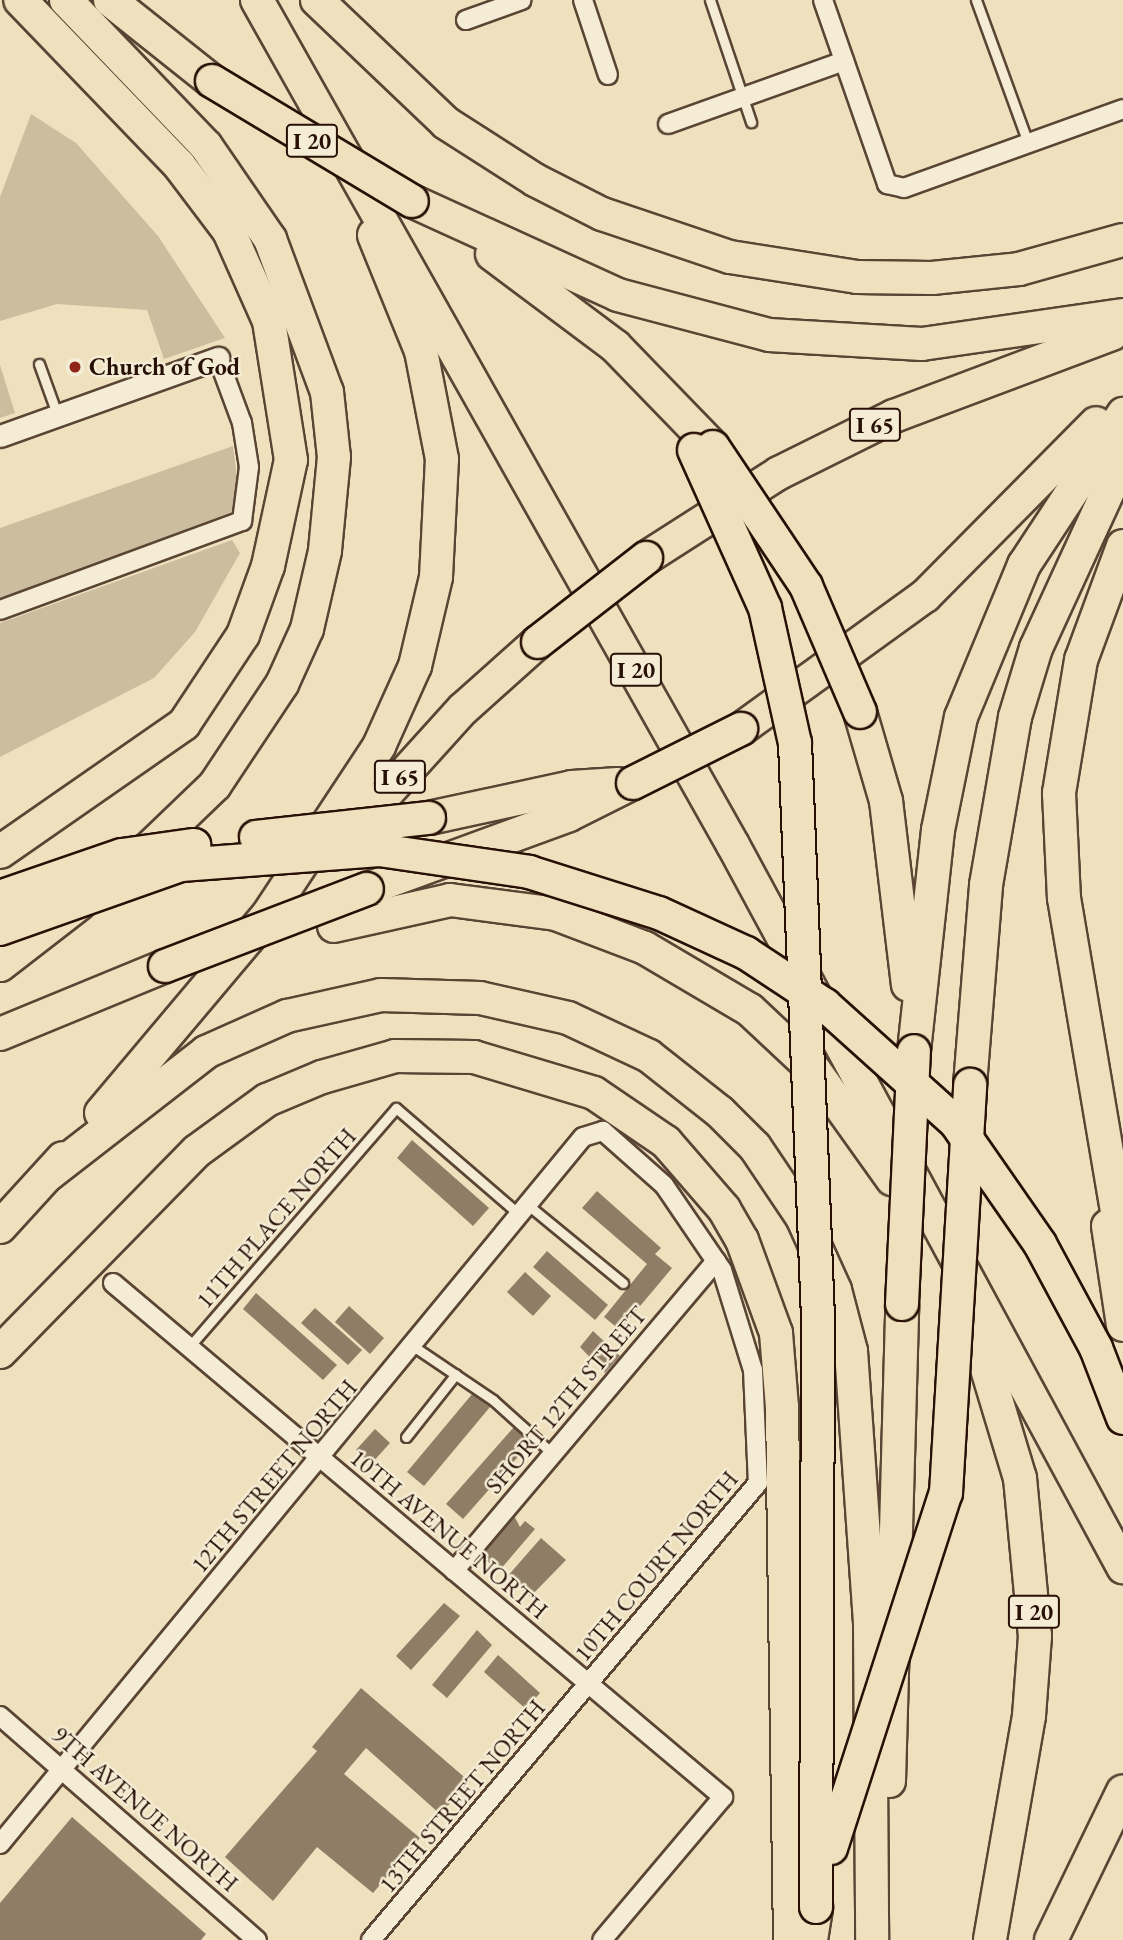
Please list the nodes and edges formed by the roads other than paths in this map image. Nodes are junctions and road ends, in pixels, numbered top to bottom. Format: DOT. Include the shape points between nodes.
graph roads {
  1 [pos="20,0"];
  2 [pos="110,0"];
  3 [pos="257,0"];
  4 [pos="317,0"];
  5 [pos="522,0"];
  6 [pos="583,0"];
  7 [pos="710,0"];
  8 [pos="823,0"];
  9 [pos="976,0"];
  10 [pos="74,9"];
  11 [pos="466,20"];
  12 [pos="844,61"];
  13 [pos="608,75"];
  14 [pos="743,97"];
  15 [pos="1123,109"];
  16 [pos="321,116"];
  17 [pos="751,122"];
  18 [pos="668,124"];
  19 [pos="1028,144"];
  20 [pos="412,201"];
  21 [pos="1123,240"];
  22 [pos="1123,315"];
  23 [pos="1123,330"];
  24 [pos="218,358"];
  25 [pos="39,364"];
  26 [pos="655,386"];
  27 [pos="1123,393"];
  28 [pos="1123,414"];
  29 [pos="57,416"];
  30 [pos="0,436"];
  31 [pos="1123,459"];
  32 [pos="1123,546"];
  33 [pos="0,610"];
  34 [pos="634,783"];
  35 [pos="0,852"];
  36 [pos="0,897"];
  37 [pos="267,916"];
  38 [pos="0,929"];
  39 [pos="0,965"];
  40 [pos="165,966"];
  41 [pos="0,1034"];
  42 [pos="914,1051"];
  43 [pos="583,1137"];
  44 [pos="1106,1173"];
  45 [pos="49,1174"];
  46 [pos="524,1210"];
  47 [pos="0,1227"];
  48 [pos="939,1233"];
  49 [pos="1123,1248"];
  50 [pos="716,1261"];
  51 [pos="113,1283"];
  52 [pos="623,1283"];
  53 [pos="960,1290"];
  54 [pos="1123,1325"];
  55 [pos="413,1346"];
  56 [pos="189,1347"];
  57 [pos="0,1352"];
  58 [pos="456,1374"];
  59 [pos="1123,1418"];
  60 [pos="406,1437"];
  61 [pos="553,1454"];
  62 [pos="321,1458"];
  63 [pos="1123,1567"];
  64 [pos="454,1571"];
  65 [pos="589,1684"];
  66 [pos="0,1716"];
  67 [pos="64,1768"];
  68 [pos="1123,1791"];
  69 [pos="0,1844"];
  70 [pos="816,1907"];
  71 [pos="257,1940"];
  72 [pos="372,1940"];
  73 [pos="601,1940"];
  74 [pos="790,1940"];
  75 [pos="811,1940"];
  76 [pos="872,1940"];
  77 [pos="883,1940"];
  78 [pos="990,1940"];
  79 [pos="1051,1940"];
  1 -- 35 [label="highway" via="179,165 229,231 252,278 280,371 291,460 288,495 243,635 184,724"];
  2 -- 20 [label="highway, I 20, bridge" via="212,81"];
  3 -- 16 [label="highway, I 20"];
  4 -- 21 [label="highway" via="446,123 535,180 603,214 730,257 857,277 932,278 1019,269"];
  5 -- 11 [label="street"];
  6 -- 13 [label="street"];
  7 -- 14 [label="lane"];
  8 -- 12 [label="street"];
  9 -- 19 [label="lane"];
  10 -- 39 [label="highway" via="206,146 270,239 327,392 334,457 331,518 307,629 247,743 184,821"];
  12 -- 14 [label="street"];
  12 -- 19 [label="street" via="887,184 904,188"];
  14 -- 17 [label="lane"];
  14 -- 18 [label="street"];
  15 -- 19 [label="street"];
  16 -- 37 [label="highway" via="422,351 442,459 443,516 427,623 395,716"];
  16 -- 48 [label="highway, I 20" via="398,241 727,833"];
  20 -- 22 [label="highway" via="618,295 681,315 816,341 979,340"];
  20 -- 26 [label="highway, I 20" via="577,312"];
  23 -- 37 [label="highway, I 65, bridge" via="894,416 779,473 646,558 538,642 463,709"];
  24 -- 29 [label="street"];
  24 -- 33 [label="street" via="242,423 250,467 242,521"];
  25 -- 29 [label="lane"];
  26 -- 42 [label="highway, I 20, bridge" via="713,447 806,586 860,712 895,853"];
  26 -- 70 [label="highway, bridge" via="708,476 765,608 794,743 818,1318"];
  27 -- 34 [label="highway, bridge" via="1025,500 925,596 741,729"];
  28 -- 42 [label="highway" via="1024,565 961,717 938,830"];
  29 -- 30 [label="street"];
  31 -- 70 [label="highway, bridge" via="1036,648 1015,716 986,885 946,1493 933,1548 845,1789"];
  32 -- 44 [label="highway" via="1081,660 1059,793 1064,898"];
  34 -- 36 [label="highway, bridge" via="572,787 429,818 122,855"];
  34 -- 40 [label="highway, bridge" via="569,815"];
  37 -- 45 [label="highway, I 65"];
  38 -- 59 [label="highway, bridge" via="181,865 379,850 529,872 659,913 746,953 825,1005 956,1124 1040,1244 1096,1348"];
  40 -- 41 [label="highway"];
  40 -- 53 [label="highway, bridge" via="450,901 556,914 645,948 750,1010 815,1071 873,1149"];
  42 -- 77 [label="highway, I 20, bridge"];
  43 -- 46 [label="street, 12TH STREET NORTH"];
  43 -- 50 [label="street, 10TH COURT NORTH" via="603,1130 643,1164 688,1215"];
  44 -- 49 [label="highway"];
  44 -- 54 [label="highway"];
  45 -- 47 [label="highway, I 65"];
  45 -- 76 [label="highway" via="206,1052 287,1016 381,995 507,1001 568,1018 649,1056 720,1112 755,1147 802,1217 835,1290 851,1351 870,1626"];
  46 -- 52 [label="lane"];
  46 -- 55 [label="street, 12TH STREET NORTH"];
  46 -- 56 [label="lane, 11TH PLACE NORTH" via="401,1110 392,1114"];
  48 -- 53 [label="highway, I 20"];
  48 -- 63 [label="highway"];
  50 -- 61 [label="street, SHORT 12TH STREET"];
  50 -- 65 [label="street, 10TH COURT NORTH" via="752,1362 758,1483"];
  51 -- 56 [label="street, 10TH AVENUE NORTH"];
  53 -- 78 [label="highway, I 20" via="1007,1426 1033,1580 1029,1716"];
  55 -- 58 [label="lane"];
  55 -- 62 [label="street, 12TH STREET NORTH"];
  56 -- 62 [label="street, 10TH AVENUE NORTH"];
  57 -- 74 [label="highway" via="197,1151 241,1117 311,1081 395,1056 474,1057 594,1093 666,1142 724,1209 742,1240 776,1334 782,1407"];
  58 -- 60 [label="lane"];
  58 -- 61 [label="lane"];
  61 -- 64 [label="street, SHORT 12TH STREET"];
  62 -- 64 [label="street, 10TH AVENUE NORTH"];
  62 -- 67 [label="street, 12TH STREET NORTH"];
  64 -- 65 [label="street, 10TH AVENUE NORTH"];
  65 -- 72 [label="street, 13TH STREET NORTH"];
  65 -- 73 [label="street, 10TH AVENUE NORTH" via="723,1797"];
  66 -- 67 [label="street, 9TH AVENUE NORTH"];
  67 -- 69 [label="street, 12TH STREET NORTH"];
  67 -- 71 [label="street, 9TH AVENUE NORTH"];
  68 -- 79 [label="highway"];
  70 -- 75 [label="highway"];
}
